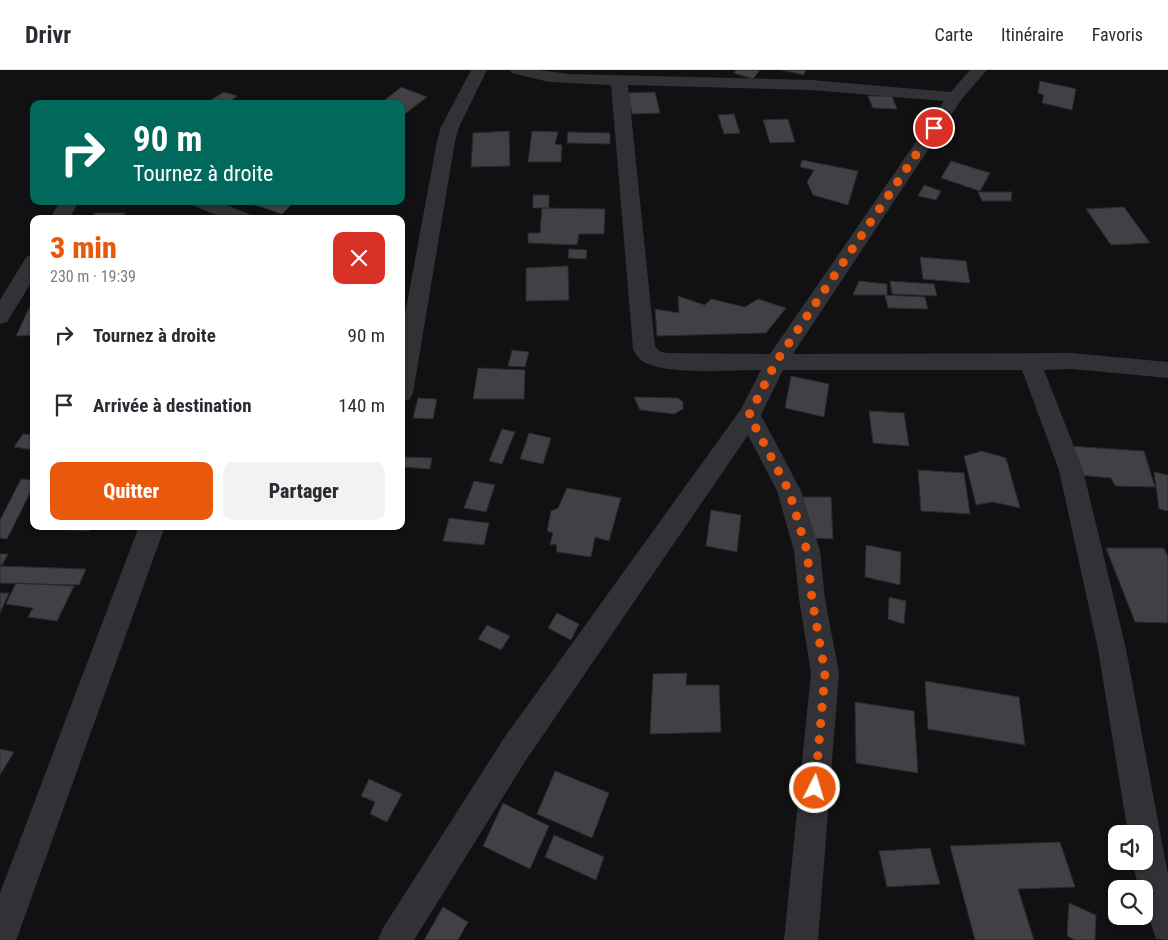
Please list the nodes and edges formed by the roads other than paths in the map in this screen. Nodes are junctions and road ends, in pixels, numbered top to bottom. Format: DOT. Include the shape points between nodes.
graph roads {
  1 [pos="479,70"];
  2 [pos="518,70"];
  3 [pos="979,70"];
  4 [pos="758,76"];
  5 [pos="619,80"];
  6 [pos="956,97"];
  7 [pos="209,205"];
  8 [pos="234,215"];
  9 [pos="30,268"];
  10 [pos="0,317"];
  11 [pos="1030,361"];
  12 [pos="776,362"];
  13 [pos="1168,370"];
  14 [pos="405,376"];
  15 [pos="749,415"];
  16 [pos="151,530"];
  17 [pos="1168,927"];
  18 [pos="0,938"];
  19 [pos="395,940"];
  20 [pos="801,940"];
  1 -- 14 [label="street" via="446,141"];
  2 -- 5 [label="street" via="549,77"];
  3 -- 6 [label="street"];
  4 -- 5 [label="street"];
  4 -- 6 [label="street"];
  5 -- 12 [label="street" via="644,348 652,357 667,361"];
  6 -- 12 [label="street"];
  7 -- 8 [label="street"];
  9 -- 10 [label="street"];
  11 -- 12 [label="street" via="934,364"];
  11 -- 13 [label="street" via="1072,361"];
  11 -- 17 [label="street" via="1071,470 1112,649 1150,870"];
  12 -- 15 [label="street"];
  15 -- 19 [label="street" via="514,749"];
  15 -- 20 [label="street" via="789,491 807,551 825,673"];
  16 -- 18 [label="street"];
}
